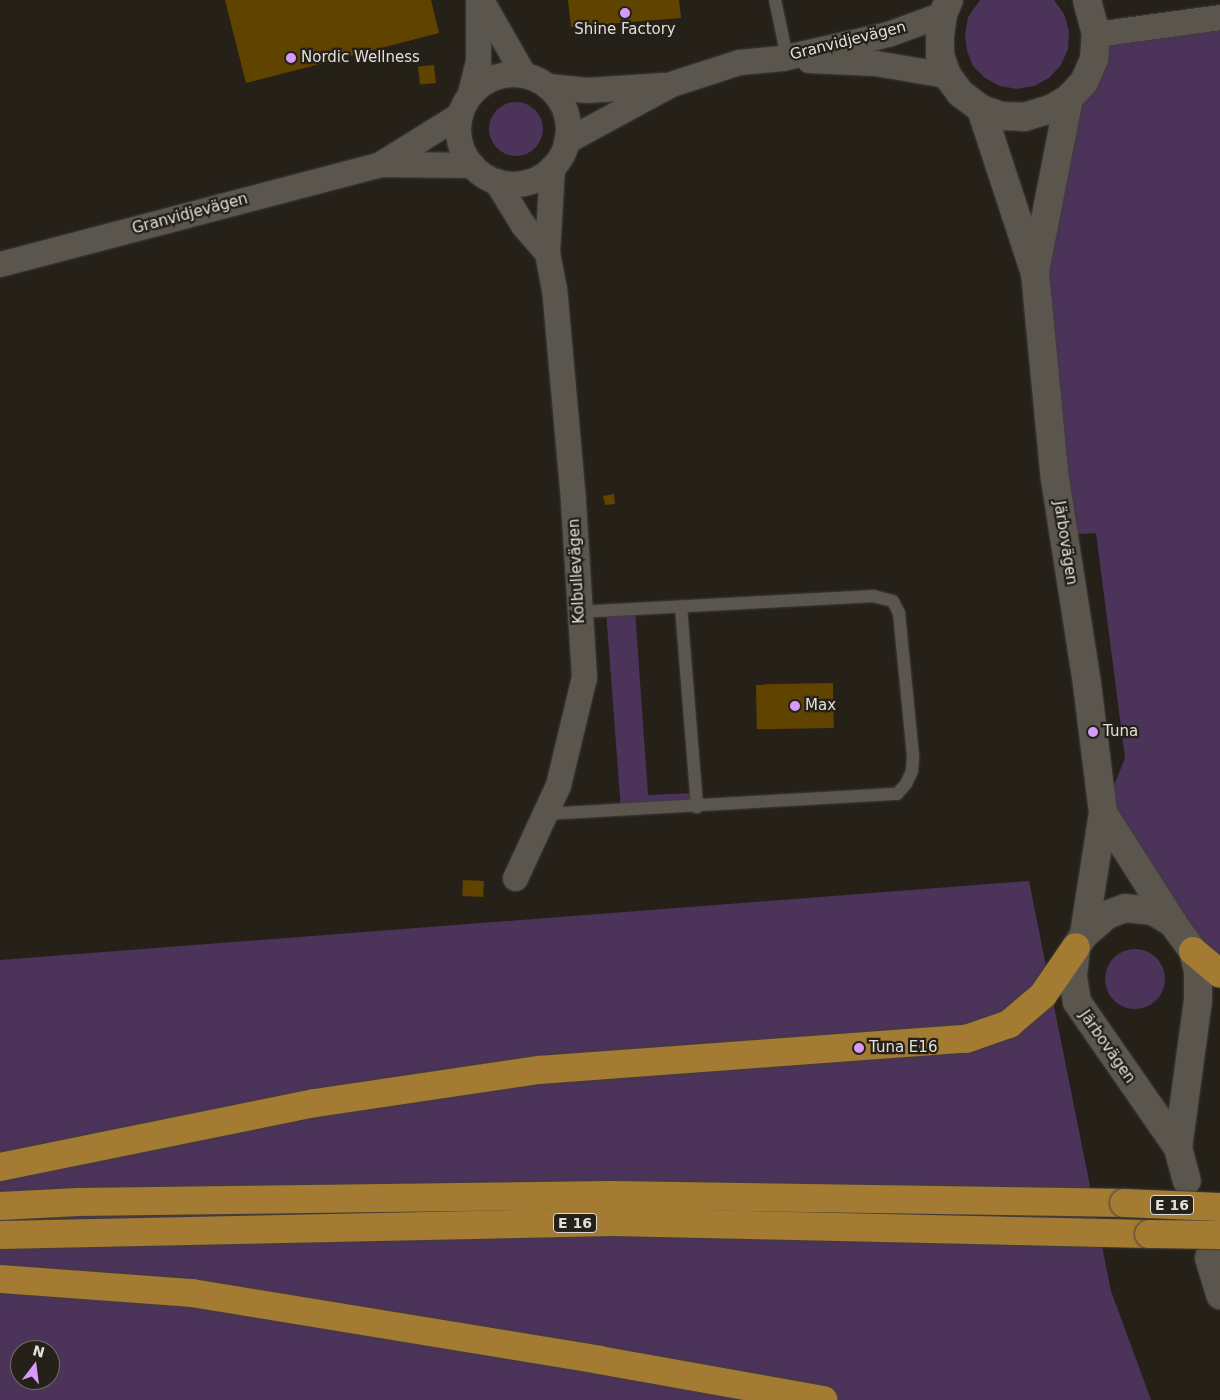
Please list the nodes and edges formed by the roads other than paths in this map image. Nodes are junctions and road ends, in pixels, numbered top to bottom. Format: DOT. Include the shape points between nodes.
graph roads {
  1 [pos="479,0"];
  2 [pos="775,0"];
  3 [pos="1087,0"];
  4 [pos="946,7"];
  5 [pos="1220,17"];
  6 [pos="1096,34"];
  7 [pos="784,58"];
  8 [pos="524,75"];
  9 [pos="947,75"];
  10 [pos="671,84"];
  11 [pos="548,86"];
  12 [pos="1069,98"];
  13 [pos="465,104"];
  14 [pos="981,109"];
  15 [pos="566,141"];
  16 [pos="380,164"];
  17 [pos="472,166"];
  18 [pos="552,167"];
  19 [pos="496,181"];
  20 [pos="547,253"];
  21 [pos="0,264"];
  22 [pos="1035,273"];
  23 [pos="681,607"];
  24 [pos="580,612"];
  25 [pos="697,807"];
  26 [pos="1103,813"];
  27 [pos="545,814"];
  28 [pos="515,878"];
  29 [pos="1173,923"];
  30 [pos="1080,941"];
  31 [pos="1193,951"];
  32 [pos="1220,974"];
  33 [pos="1178,1148"];
  34 [pos="0,1167"];
  35 [pos="1187,1181"];
  36 [pos="0,1206"];
  37 [pos="1220,1207"];
  38 [pos="0,1235"];
  39 [pos="1215,1247"];
  40 [pos="0,1279"];
  41 [pos="1220,1295"];
  42 [pos="823,1400"];
  1 -- 8 [label="street"];
  1 -- 13 [label="street" via="478,62"];
  2 -- 7 [label="lane"];
  3 -- 6 [label="main road"];
  4 -- 7 [label="street, Granvidjevägen" via="888,34"];
  4 -- 9 [label="main road" via="940,55"];
  5 -- 6 [label="street"];
  6 -- 12 [label="main road" via="1094,60 1084,82"];
  7 -- 9 [label="street, Granvidjevägen" via="875,63"];
  7 -- 10 [label="street, Granvidjevägen" via="739,62"];
  8 -- 11 [label="street"];
  8 -- 13 [label="street" via="495,76 481,83"];
  9 -- 14 [label="main road" via="960,93"];
  10 -- 11 [label="street, Granvidjevägen" via="587,90"];
  10 -- 15 [label="street, Granvidjevägen"];
  11 -- 15 [label="street" via="565,111"];
  12 -- 14 [label="main road" via="1051,109 1024,117 1001,116"];
  12 -- 22 [label="main road, Järbovägen"];
  13 -- 16 [label="street, Granvidjevägen"];
  13 -- 17 [label="street" via="459,142"];
  14 -- 22 [label="main road, Järbovägen"];
  15 -- 18 [label="street"];
  16 -- 17 [label="street, Granvidjevägen"];
  16 -- 21 [label="street, Granvidjevägen"];
  17 -- 19 [label="street"];
  18 -- 19 [label="street" via="540,177 526,182"];
  18 -- 20 [label="street, Kolbullevägen"];
  19 -- 20 [label="street" via="523,225"];
  20 -- 24 [label="street, Kolbullevägen" via="558,328"];
  22 -- 26 [label="main road, Järbovägen" via="1055,479 1087,684"];
  23 -- 24 [label="lane"];
  23 -- 25 [label="lane"];
  23 -- 25 [label="lane" via="873,596 892,602 899,613 913,756 912,771 897,794"];
  24 -- 27 [label="street, Kolbullevägen" via="584,677 558,785"];
  25 -- 27 [label="lane"];
  26 -- 29 [label="main road, Järbovägen"];
  26 -- 30 [label="main road, Järbovägen"];
  27 -- 28 [label="street, Kolbullevägen"];
  29 -- 30 [label="main road, Järbovägen" via="1153,911 1125,908 1107,915"];
  29 -- 31 [label="main road, Järbovägen"];
  30 -- 33 [label="main road, Järbovägen" via="1073,977 1076,1002"];
  30 -- 34 [label="highway" via="1043,995 1009,1024 966,1039 539,1070 315,1103"];
  31 -- 32 [label="highway"];
  31 -- 33 [label="main road, Järbovägen" via="1198,971 1198,1000"];
  33 -- 35 [label="main road, Järbovägen"];
  36 -- 37 [label="highway, E 16, bridge" via="78,1202 611,1195"];
  38 -- 39 [label="highway, E 16, bridge" via="613,1222 1149,1234"];
  39 -- 41 [label="main road"];
  40 -- 42 [label="highway" via="192,1292"];
}
